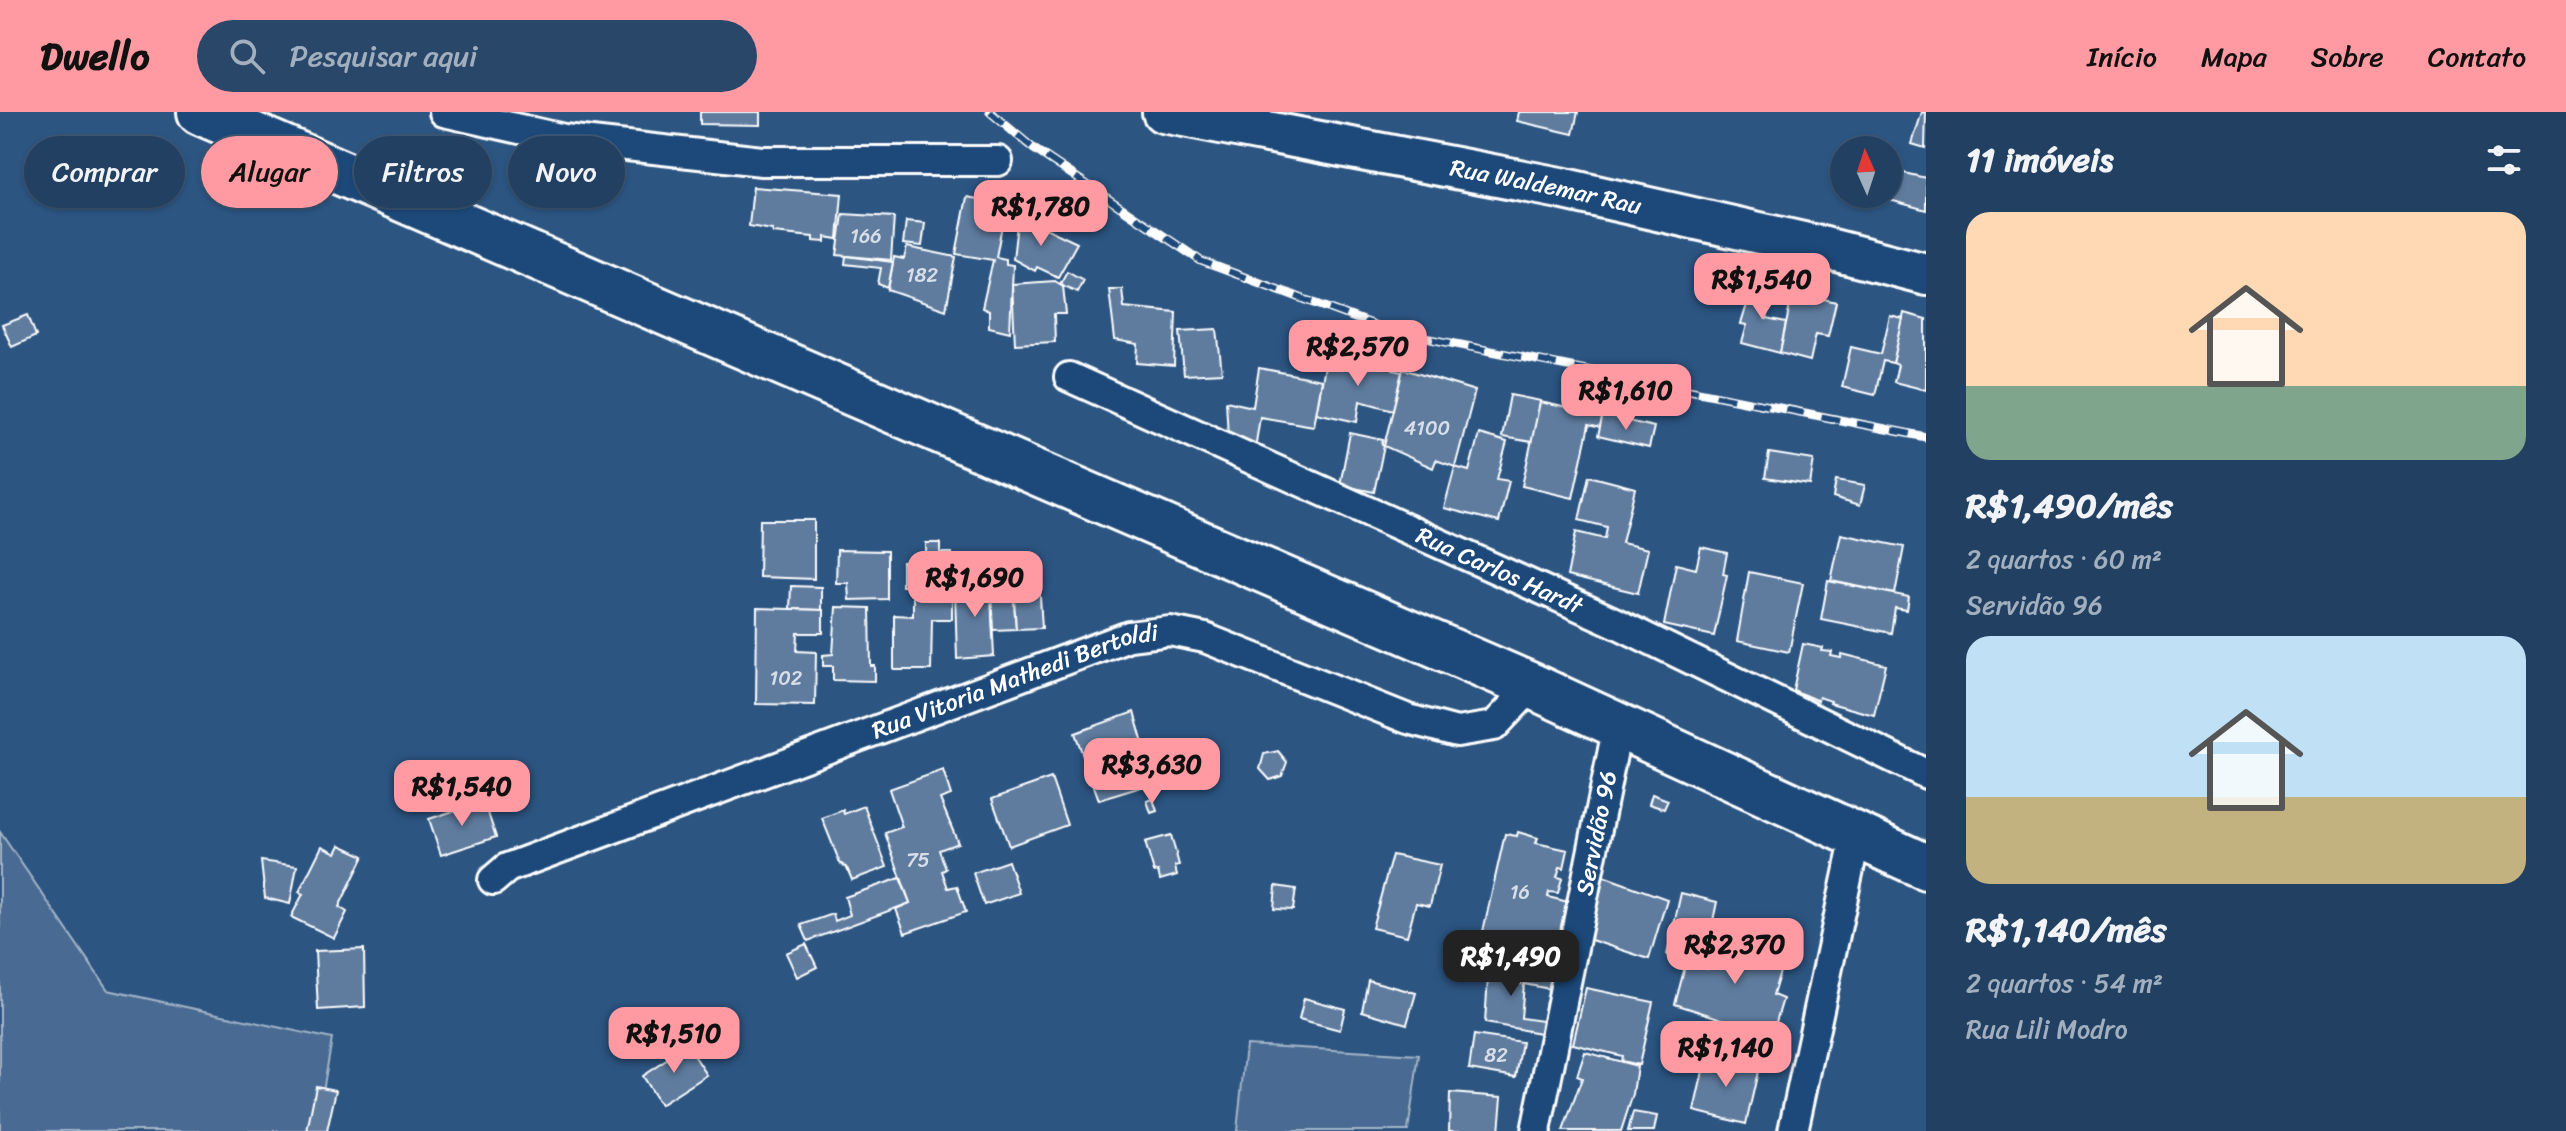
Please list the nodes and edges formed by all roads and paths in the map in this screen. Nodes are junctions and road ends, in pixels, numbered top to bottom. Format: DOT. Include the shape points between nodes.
graph roads {
  1 [pos="200,112"];
  2 [pos="444,112"];
  3 [pos="1163,112"];
  4 [pos="998,161"];
  5 [pos="1926,274"];
  6 [pos="1069,377"];
  7 [pos="1532,686"];
  8 [pos="1618,725"];
  9 [pos="1926,774"];
  10 [pos="1856,836"];
  11 [pos="1926,867"];
  12 [pos="493,880"];
  13 [pos="1536,1131"];
  14 [pos="1793,1131"];
  1 -- 7 [label="highway"];
  2 -- 4 [label="street" via="564,139 762,161"];
  3 -- 5 [label="street, Rua Waldemar Rau" via="1560,188"];
  6 -- 9 [label="street, Rua Carlos Hardt" via="1614,622"];
  7 -- 8 [label="highway"];
  7 -- 12 [label="street, Rua Vitoria Mathedi Bertoldi" via="1494,726 1457,732 1408,719 1205,638 1170,631 1129,636 507,868"];
  8 -- 10 [label="highway"];
  8 -- 13 [label="street, Servidão 96"];
  10 -- 11 [label="highway"];
  10 -- 14 [label="street"];
}
